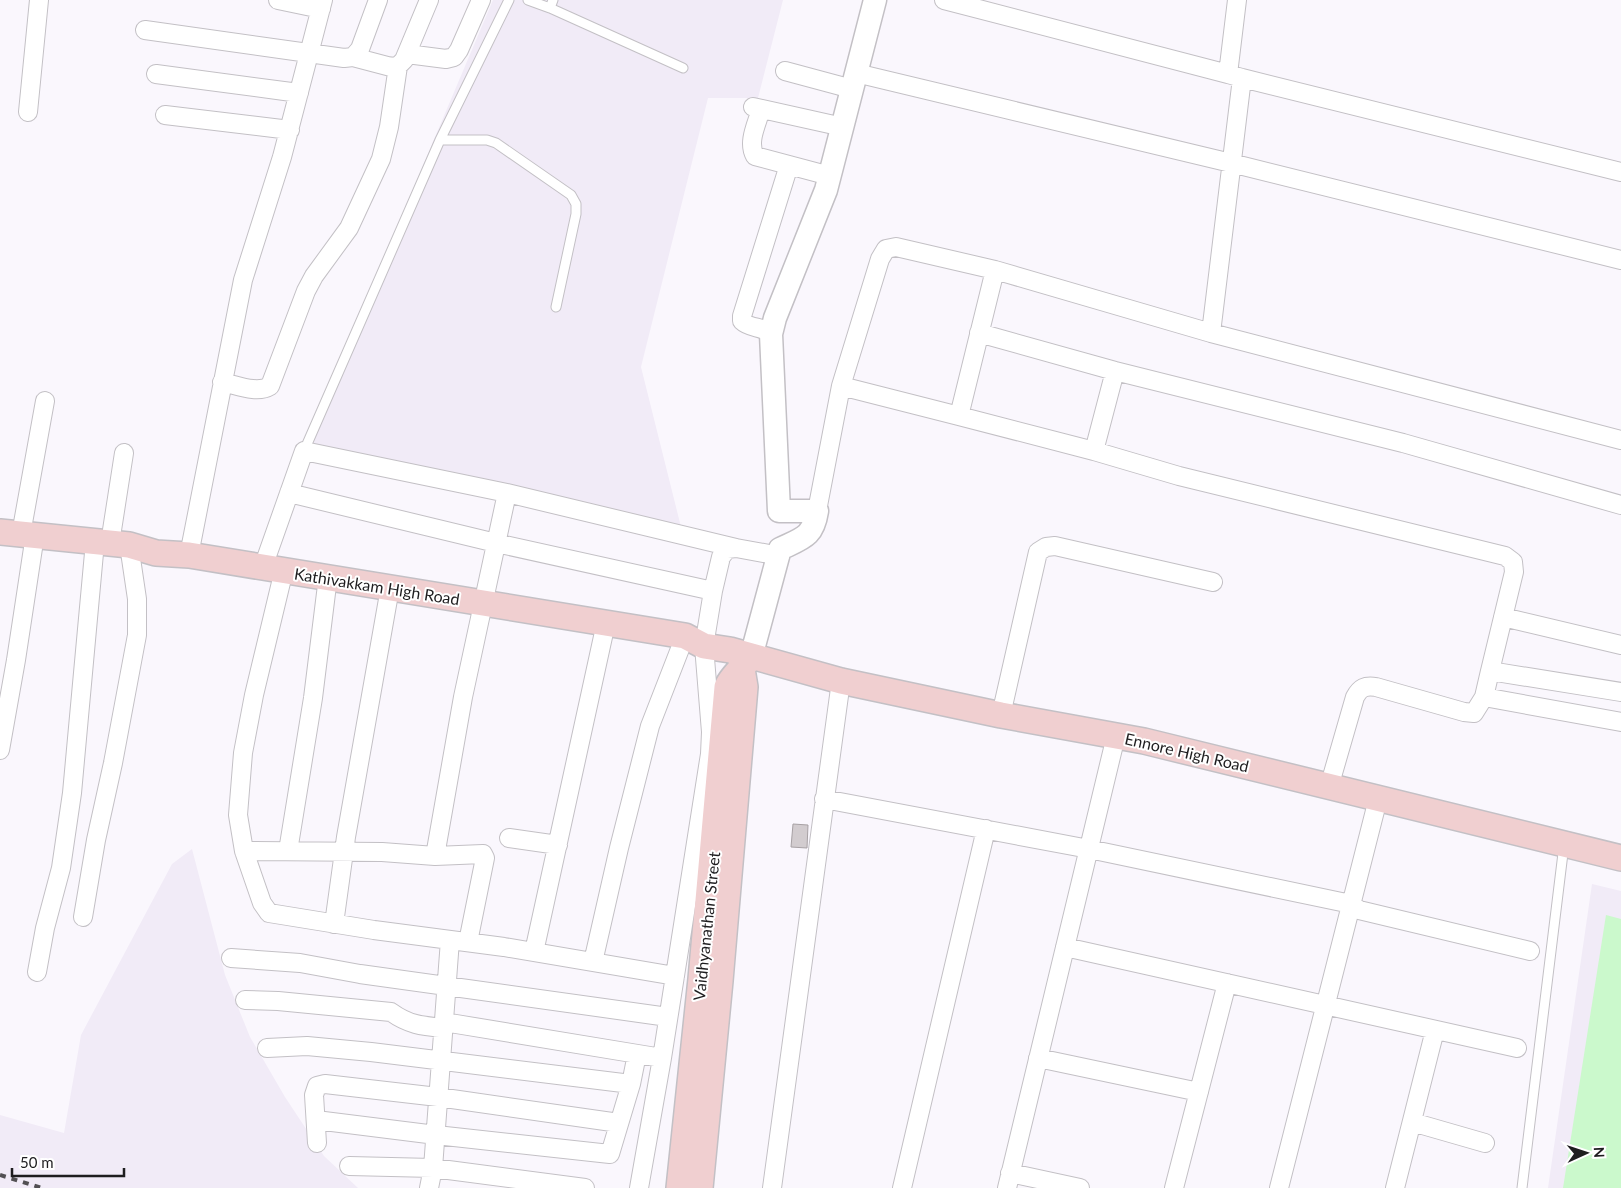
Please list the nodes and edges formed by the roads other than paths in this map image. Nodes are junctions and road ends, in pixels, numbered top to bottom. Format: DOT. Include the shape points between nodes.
graph roads {
  1 [pos="39,0"];
  2 [pos="278,0"];
  3 [pos="378,0"];
  4 [pos="429,0"];
  5 [pos="481,0"];
  6 [pos="509,0"];
  7 [pos="528,0"];
  8 [pos="875,0"];
  9 [pos="944,0"];
  10 [pos="1236,0"];
  11 [pos="551,4"];
  12 [pos="322,5"];
  13 [pos="145,30"];
  14 [pos="309,54"];
  15 [pos="353,57"];
  16 [pos="402,60"];
  17 [pos="683,68"];
  18 [pos="785,71"];
  19 [pos="156,74"];
  20 [pos="1235,76"];
  21 [pos="854,81"];
  22 [pos="299,93"];
  23 [pos="28,112"];
  24 [pos="165,115"];
  25 [pos="843,127"];
  26 [pos="290,130"];
  27 [pos="440,140"];
  28 [pos="1231,163"];
  29 [pos="789,165"];
  30 [pos="1621,172"];
  31 [pos="830,176"];
  32 [pos="1621,260"];
  33 [pos="995,270"];
  34 [pos="556,307"];
  35 [pos="979,333"];
  36 [pos="1211,333"];
  37 [pos="771,334"];
  38 [pos="1115,371"];
  39 [pos="222,382"];
  40 [pos="841,386"];
  41 [pos="45,401"];
  42 [pos="959,416"];
  43 [pos="1621,440"];
  44 [pos="304,451"];
  45 [pos="1094,451"];
  46 [pos="124,453"];
  47 [pos="289,493"];
  48 [pos="507,493"];
  49 [pos="1621,505"];
  50 [pos="818,511"];
  51 [pos="19,534"];
  52 [pos="112,543"];
  53 [pos="496,543"];
  54 [pos="736,548"];
  55 [pos="189,555"];
  56 [pos="780,556"];
  57 [pos="274,569"];
  58 [pos="328,577"];
  59 [pos="1213,582"];
  60 [pos="390,588"];
  61 [pos="713,591"];
  62 [pos="484,603"];
  63 [pos="1503,617"];
  64 [pos="606,624"];
  65 [pos="694,641"];
  66 [pos="1621,645"];
  67 [pos="746,663"];
  68 [pos="1490,671"];
  69 [pos="841,681"];
  70 [pos="1621,692"];
  71 [pos="1484,697"];
  72 [pos="1001,716"];
  73 [pos="1621,722"];
  74 [pos="1116,736"];
  75 [pos="0,750"];
  76 [pos="1329,787"];
  77 [pos="824,799"];
  78 [pos="1378,799"];
  79 [pos="986,829"];
  80 [pos="509,838"];
  81 [pos="558,845"];
  82 [pos="1564,845"];
  83 [pos="1089,849"];
  84 [pos="244,851"];
  85 [pos="288,851"];
  86 [pos="345,852"];
  87 [pos="435,856"];
  88 [pos="1621,858"];
  89 [pos="1351,904"];
  90 [pos="84,917"];
  91 [pos="334,924"];
  92 [pos="450,940"];
  93 [pos="468,942"];
  94 [pos="1065,947"];
  95 [pos="1530,951"];
  96 [pos="534,952"];
  97 [pos="231,958"];
  98 [pos="593,962"];
  99 [pos="37,972"];
  100 [pos="675,976"];
  101 [pos="1227,983"];
  102 [pos="447,986"];
  103 [pos="244,1000"];
  104 [pos="1325,1005"];
  105 [pos="668,1017"];
  106 [pos="444,1025"];
  107 [pos="1435,1030"];
  108 [pos="268,1048"];
  109 [pos="1517,1048"];
  110 [pos="637,1054"];
  111 [pos="662,1058"];
  112 [pos="1038,1058"];
  113 [pos="441,1060"];
  114 [pos="631,1084"];
  115 [pos="1199,1092"];
  116 [pos="438,1098"];
  117 [pos="316,1120"];
  118 [pos="1412,1122"];
  119 [pos="619,1123"];
  120 [pos="436,1135"];
  121 [pos="317,1143"];
  122 [pos="1486,1143"];
  123 [pos="348,1166"];
  124 [pos="433,1168"];
  125 [pos="1009,1181"];
  126 [pos="429,1188"];
  127 [pos="585,1188"];
  128 [pos="639,1188"];
  129 [pos="679,1188"];
  130 [pos="700,1188"];
  131 [pos="772,1188"];
  132 [pos="902,1188"];
  133 [pos="1080,1188"];
  134 [pos="1174,1188"];
  135 [pos="1279,1188"];
  136 [pos="1395,1188"];
  137 [pos="1522,1188"];
  1 -- 23 [label="street"];
  2 -- 12 [label="street"];
  3 -- 15 [label="street" via="360,48"];
  4 -- 16 [label="street"];
  5 -- 16 [label="street" via="454,56"];
  6 -- 27 [label="lane"];
  7 -- 11 [label="lane"];
  8 -- 21 [label="street"];
  9 -- 20 [label="street"];
  10 -- 20 [label="street"];
  11 -- 17 [label="lane"];
  12 -- 14 [label="street"];
  13 -- 14 [label="street"];
  14 -- 15 [label="street"];
  14 -- 22 [label="street"];
  15 -- 16 [label="street" via="391,67"];
  16 -- 39 [label="street" via="381,159 349,228 306,290 270,386 258,390"];
  18 -- 21 [label="street"];
  19 -- 22 [label="street"];
  20 -- 28 [label="street"];
  20 -- 30 [label="street"];
  21 -- 25 [label="street"];
  21 -- 28 [label="street"];
  22 -- 26 [label="street"];
  24 -- 26 [label="street"];
  25 -- 29 [label="street" via="757,108 752,141 755,156"];
  25 -- 31 [label="street"];
  26 -- 39 [label="street" via="243,280"];
  27 -- 34 [label="lane" via="496,142 571,195 576,204 576,214"];
  27 -- 44 [label="lane"];
  28 -- 32 [label="street"];
  28 -- 36 [label="street"];
  29 -- 31 [label="street"];
  29 -- 37 [label="street" via="742,316 746,325"];
  31 -- 37 [label="street"];
  33 -- 35 [label="street"];
  33 -- 36 [label="street"];
  33 -- 40 [label="street" via="896,247 886,249"];
  35 -- 38 [label="street"];
  35 -- 42 [label="street"];
  36 -- 43 [label="street"];
  37 -- 50 [label="street" via="779,511"];
  38 -- 45 [label="street"];
  38 -- 49 [label="street" via="1403,443"];
  39 -- 55 [label="street"];
  40 -- 42 [label="street"];
  40 -- 50 [label="street"];
  41 -- 51 [label="street"];
  42 -- 45 [label="street"];
  44 -- 47 [label="street"];
  44 -- 48 [label="street"];
  45 -- 63 [label="street" via="1179,476 1504,556 1512,562 1514,572"];
  46 -- 52 [label="street"];
  47 -- 53 [label="street"];
  47 -- 57 [label="street"];
  48 -- 53 [label="street"];
  48 -- 54 [label="street"];
  50 -- 56 [label="street" via="810,533 780,549"];
  51 -- 52 [label="main road, Kathivakkam High Road"];
  51 -- 75 [label="street"];
  52 -- 55 [label="main road, Kathivakkam High Road" via="156,553"];
  52 -- 90 [label="street" via="137,598 137,635"];
  52 -- 99 [label="street" via="61,868"];
  53 -- 61 [label="street"];
  53 -- 62 [label="street"];
  54 -- 56 [label="street"];
  54 -- 61 [label="street" via="727,549 721,558"];
  55 -- 57 [label="main road, Kathivakkam High Road"];
  56 -- 67 [label="street"];
  57 -- 58 [label="main road, Kathivakkam High Road"];
  57 -- 84 [label="street" via="243,754 238,815"];
  58 -- 60 [label="main road, Kathivakkam High Road"];
  58 -- 85 [label="street" via="313,698"];
  59 -- 72 [label="street" via="1046,546 1038,552"];
  60 -- 62 [label="main road, Kathivakkam High Road"];
  60 -- 86 [label="street"];
  61 -- 65 [label="street"];
  62 -- 64 [label="main road, Kathivakkam High Road"];
  62 -- 87 [label="street" via="463,697"];
  63 -- 66 [label="street"];
  63 -- 68 [label="street"];
  64 -- 65 [label="main road, Kathivakkam High Road"];
  64 -- 81 [label="street"];
  65 -- 67 [label="main road, Kathivakkam High Road" via="730,650"];
  65 -- 98 [label="street" via="650,726"];
  65 -- 100 [label="street" via="711,732 710,754"];
  67 -- 69 [label="main road, Ennore High Road"];
  67 -- 129 [label="main road, Vaidhyanathan Street" via="727,687 702,979"];
  67 -- 130 [label="main road, Vaidhyanathan Street"];
  68 -- 70 [label="street"];
  68 -- 71 [label="street"];
  69 -- 72 [label="main road, Ennore High Road"];
  69 -- 77 [label="street"];
  71 -- 73 [label="street"];
  71 -- 76 [label="street" via="1474,713 1376,687 1367,686 1359,690"];
  72 -- 74 [label="main road, Ennore High Road"];
  74 -- 76 [label="main road, Ennore High Road"];
  74 -- 83 [label="street"];
  76 -- 78 [label="main road, Ennore High Road"];
  77 -- 79 [label="street"];
  77 -- 131 [label="street"];
  78 -- 82 [label="main road, Ennore High Road"];
  78 -- 89 [label="street"];
  79 -- 83 [label="street"];
  79 -- 132 [label="street"];
  80 -- 81 [label="street"];
  81 -- 96 [label="street"];
  82 -- 88 [label="main road, Ennore High Road"];
  82 -- 137 [label="lane"];
  83 -- 89 [label="street"];
  83 -- 94 [label="street"];
  84 -- 85 [label="street"];
  84 -- 91 [label="street" via="262,903 269,913"];
  85 -- 86 [label="street"];
  86 -- 87 [label="street"];
  86 -- 91 [label="street"];
  87 -- 93 [label="street" via="483,854 485,858"];
  89 -- 95 [label="street" via="1359,910"];
  89 -- 104 [label="street"];
  91 -- 92 [label="street"];
  92 -- 93 [label="street"];
  92 -- 102 [label="street"];
  93 -- 96 [label="street"];
  94 -- 101 [label="street"];
  94 -- 112 [label="street"];
  96 -- 98 [label="street"];
  97 -- 102 [label="street" via="300,963"];
  98 -- 100 [label="street"];
  100 -- 105 [label="street"];
  101 -- 104 [label="street"];
  101 -- 115 [label="street"];
  102 -- 105 [label="street"];
  102 -- 106 [label="street"];
  103 -- 106 [label="street" via="278,1000 391,1012 419,1026"];
  104 -- 107 [label="street"];
  104 -- 135 [label="street"];
  105 -- 111 [label="street"];
  106 -- 110 [label="street"];
  106 -- 113 [label="street"];
  107 -- 109 [label="street"];
  107 -- 118 [label="street"];
  108 -- 113 [label="street" via="307,1046"];
  110 -- 111 [label="street"];
  110 -- 114 [label="street"];
  111 -- 128 [label="street"];
  112 -- 115 [label="street"];
  112 -- 125 [label="street"];
  113 -- 114 [label="street"];
  113 -- 116 [label="street"];
  114 -- 119 [label="street"];
  115 -- 134 [label="street"];
  116 -- 117 [label="street" via="335,1085 317,1086 314,1094"];
  116 -- 119 [label="street"];
  116 -- 120 [label="street"];
  117 -- 120 [label="street"];
  117 -- 121 [label="street"];
  118 -- 122 [label="street"];
  118 -- 136 [label="street"];
  119 -- 120 [label="street" via="610,1154"];
  120 -- 124 [label="street"];
  123 -- 124 [label="street"];
  124 -- 126 [label="street"];
  124 -- 127 [label="street"];
  125 -- 133 [label="street"];
}
